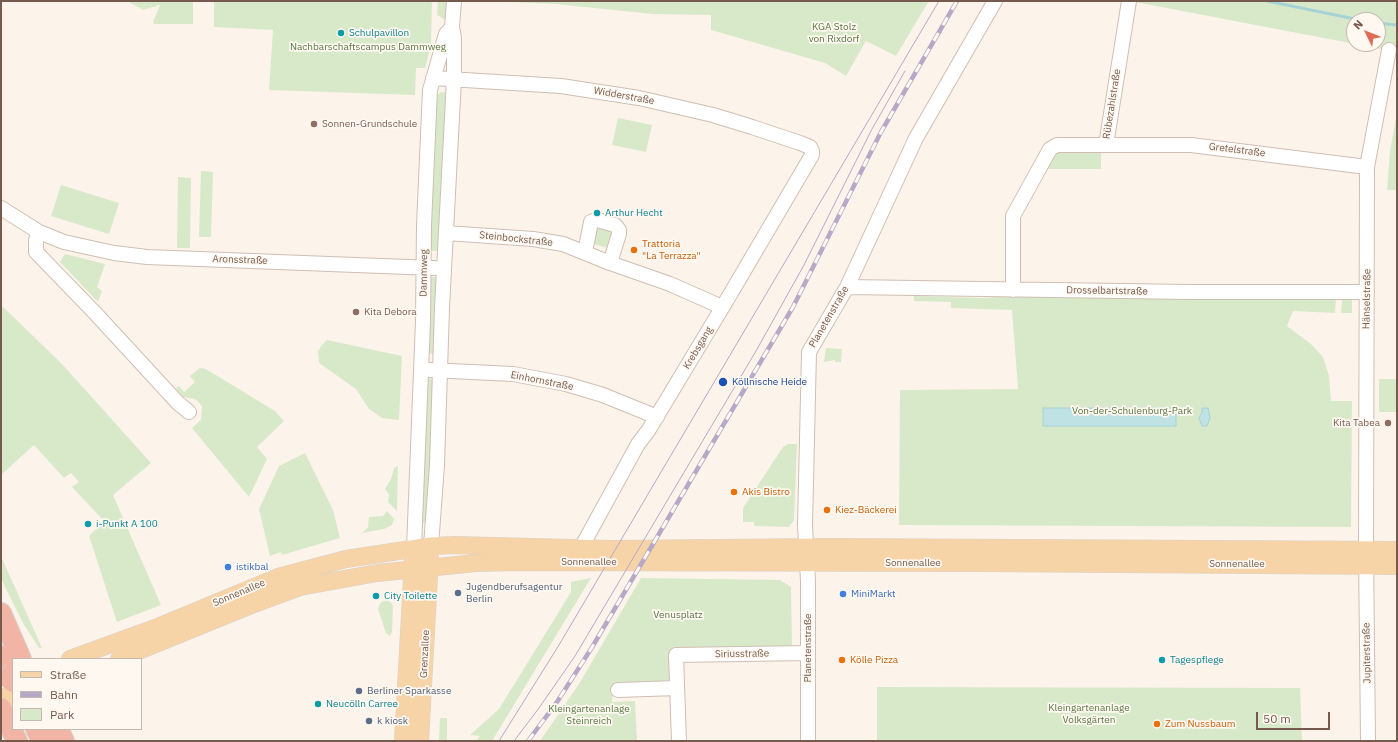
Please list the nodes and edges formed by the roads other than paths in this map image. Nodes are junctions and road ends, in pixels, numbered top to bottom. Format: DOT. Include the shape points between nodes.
graph roads {
  1 [pos="454,1"];
  2 [pos="996,1"];
  3 [pos="1129,1"];
  4 [pos="452,27"];
  5 [pos="1389,50"];
  6 [pos="433,78"];
  7 [pos="454,79"];
  8 [pos="1106,145"];
  9 [pos="810,147"];
  10 [pos="1367,167"];
  11 [pos="1,208"];
  12 [pos="39,232"];
  13 [pos="446,233"];
  14 [pos="585,252"];
  15 [pos="610,263"];
  16 [pos="425,267"];
  17 [pos="444,268"];
  18 [pos="847,288"];
  19 [pos="1013,290"];
  20 [pos="1367,292"];
  21 [pos="722,307"];
  22 [pos="421,370"];
  23 [pos="440,370"];
  24 [pos="189,412"];
  25 [pos="657,417"];
  26 [pos="431,546"];
  27 [pos="414,548"];
  28 [pos="581,548"];
  29 [pos="1397,550"];
  30 [pos="374,553"];
  31 [pos="806,555"];
  32 [pos="1366,557"];
  33 [pos="1397,566"];
  34 [pos="429,568"];
  35 [pos="412,570"];
  36 [pos="377,574"];
  37 [pos="1,613"];
  38 [pos="808,653"];
  39 [pos="1,656"];
  40 [pos="21,658"];
  41 [pos="73,658"];
  42 [pos="123,658"];
  43 [pos="7,688"];
  44 [pos="677,688"];
  45 [pos="618,690"];
  46 [pos="12,714"];
  47 [pos="15,730"];
  48 [pos="36,730"];
  49 [pos="58,730"];
  50 [pos="17,741"];
  51 [pos="42,741"];
  52 [pos="64,741"];
  53 [pos="403,741"];
  54 [pos="420,741"];
  55 [pos="679,741"];
  56 [pos="808,741"];
  57 [pos="1368,741"];
  1 -- 4 [label="street, Dammweg"];
  2 -- 18 [label="street, Planetenstraße" via="916,138"];
  3 -- 8 [label="street, Rübezahlstraße"];
  4 -- 6 [label="street, Dammweg" via="446,34"];
  4 -- 7 [label="street, Dammweg"];
  5 -- 10 [label="street, Hänselstraße"];
  6 -- 7 [label="street, Widderstraße"];
  6 -- 16 [label="street, Dammweg" via="429,98"];
  7 -- 9 [label="street, Widderstraße" via="561,86 639,98 713,115"];
  7 -- 13 [label="street, Dammweg"];
  8 -- 10 [label="street, Gretelstraße" via="1191,145"];
  8 -- 19 [label="street, Rübezahlstraße" via="1057,145 1050,149 1013,216"];
  9 -- 21 [label="street, Krebsgang" via="812,155"];
  10 -- 20 [label="street, Hänselstraße"];
  11 -- 12 [label="street, Aronsstraße"];
  12 -- 16 [label="street, Aronsstraße" via="85,248 147,257"];
  12 -- 24 [label="street" via="36,252"];
  13 -- 14 [label="street, Steinbockstraße" via="532,239 559,243"];
  13 -- 17 [label="street, Dammweg"];
  14 -- 15 [label="street, Steinbockstraße"];
  14 -- 15 [label="street" via="591,222 598,220 615,225 620,234"];
  15 -- 21 [label="street, Steinbockstraße" via="670,284"];
  16 -- 17 [label="street, Aronsstraße"];
  16 -- 22 [label="street, Dammweg"];
  17 -- 23 [label="street, Dammweg"];
  18 -- 19 [label="street, Drosselbartstraße"];
  18 -- 31 [label="street, Planetenstraße" via="809,352"];
  19 -- 20 [label="street, Drosselbartstraße"];
  20 -- 32 [label="street, Hänselstraße"];
  21 -- 25 [label="street, Krebsgang"];
  22 -- 23 [label="street, Einhornstraße"];
  22 -- 27 [label="street, Dammweg"];
  23 -- 25 [label="street, Einhornstraße" via="513,374 566,384 603,395"];
  23 -- 26 [label="street, Dammweg"];
  25 -- 28 [label="street, Krebsgang" via="638,444"];
  26 -- 27 [label="main road, Sonnenallee"];
  26 -- 28 [label="main road, Sonnenallee"];
  26 -- 34 [label="main road, Grenzallee"];
  27 -- 30 [label="main road, Sonnenallee"];
  27 -- 35 [label="main road, Grenzallee"];
  28 -- 31 [label="main road, Sonnenallee"];
  29 -- 32 [label="main road, Sonnenallee"];
  30 -- 36 [label="main road"];
  30 -- 41 [label="main road, Sonnenallee" via="278,577 155,628"];
  31 -- 32 [label="main road, Sonnenallee"];
  31 -- 34 [label="main road, Sonnenallee" via="494,562"];
  31 -- 38 [label="street, Planetenstraße"];
  32 -- 33 [label="main road, Sonnenallee"];
  32 -- 57 [label="street, Jupiterstraße"];
  34 -- 35 [label="main road, Sonnenallee"];
  34 -- 54 [label="main road, Grenzallee"];
  35 -- 36 [label="main road, Sonnenallee"];
  35 -- 53 [label="main road, Grenzallee"];
  36 -- 42 [label="main road, Sonnenallee" via="312,584"];
  37 -- 40 [label="highway"];
  38 -- 44 [label="street, Siriusstraße" via="676,655"];
  38 -- 56 [label="street, Planetenstraße"];
  39 -- 43 [label="highway"];
  43 -- 46 [label="highway"];
  44 -- 45 [label="street"];
  44 -- 55 [label="street"];
  47 -- 50 [label="highway"];
  48 -- 51 [label="highway"];
  49 -- 52 [label="highway"];
}
